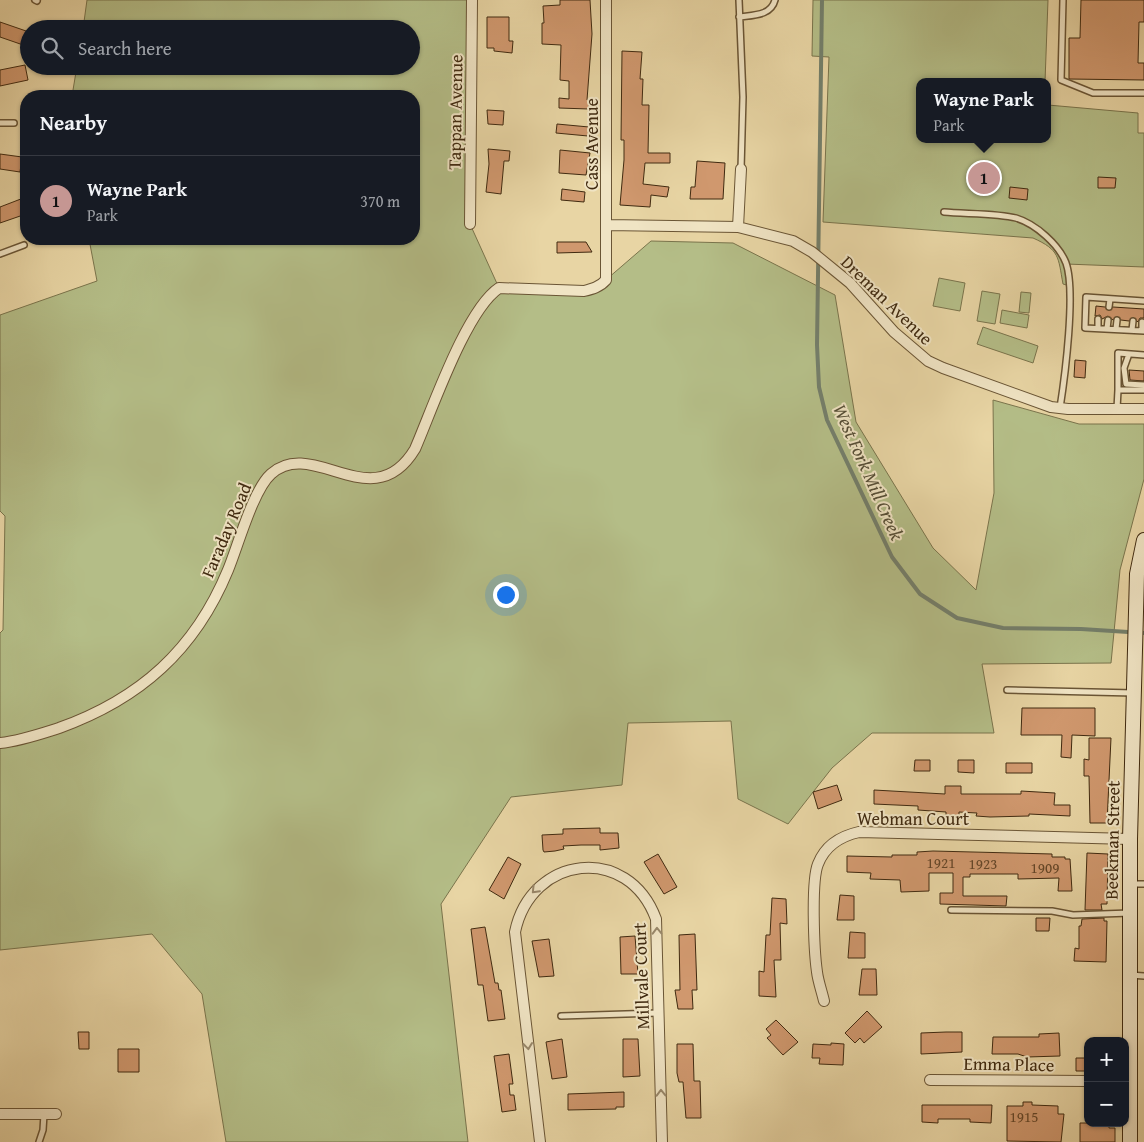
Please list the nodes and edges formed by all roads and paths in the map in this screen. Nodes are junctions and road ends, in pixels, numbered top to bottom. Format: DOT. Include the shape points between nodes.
graph roads {
  1 [pos="472,0"];
  2 [pos="606,0"];
  3 [pos="739,0"];
  4 [pos="775,0"];
  5 [pos="1063,0"];
  6 [pos="739,17"];
  7 [pos="1144,93"];
  8 [pos="0,123"];
  9 [pos="14,123"];
  10 [pos="741,169"];
  11 [pos="944,212"];
  12 [pos="470,224"];
  13 [pos="607,225"];
  14 [pos="738,227"];
  15 [pos="24,245"];
  16 [pos="0,254"];
  17 [pos="600,285"];
  18 [pos="1100,298"];
  19 [pos="1110,299"];
  20 [pos="1118,299"];
  21 [pos="1134,300"];
  22 [pos="1144,301"];
  23 [pos="1099,306"];
  24 [pos="1109,307"];
  25 [pos="1118,308"];
  26 [pos="1134,309"];
  27 [pos="1143,309"];
  28 [pos="1098,319"];
  29 [pos="1108,320"];
  30 [pos="1116,320"];
  31 [pos="1133,321"];
  32 [pos="1142,322"];
  33 [pos="1098,328"];
  34 [pos="1107,329"];
  35 [pos="1116,329"];
  36 [pos="1132,330"];
  37 [pos="1143,331"];
  38 [pos="1129,354"];
  39 [pos="1144,355"];
  40 [pos="1144,385"];
  41 [pos="1118,390"];
  42 [pos="1144,390"];
  43 [pos="1060,408"];
  44 [pos="1117,409"];
  45 [pos="1144,409"];
  46 [pos="1144,540"];
  47 [pos="1142,554"];
  48 [pos="1139,675"];
  49 [pos="1007,690"];
  50 [pos="1134,693"];
  51 [pos="0,743"];
  52 [pos="1130,839"];
  53 [pos="1137,884"];
  54 [pos="951,910"];
  55 [pos="1130,914"];
  56 [pos="1137,976"];
  57 [pos="824,1002"];
  58 [pos="659,1013"];
  59 [pos="561,1016"];
  60 [pos="1129,1070"];
  61 [pos="930,1080"];
  62 [pos="1084,1081"];
  63 [pos="1129,1112"];
  64 [pos="0,1114"];
  65 [pos="44,1114"];
  66 [pos="56,1114"];
  67 [pos="39,1142"];
  68 [pos="540,1142"];
  69 [pos="662,1142"];
  70 [pos="1130,1142"];
  1 -- 12 [label="street, Tappan Avenue"];
  2 -- 13 [label="street, Cass Avenue"];
  3 -- 6 [label="lane"];
  4 -- 6 [label="lane" via="766,12"];
  5 -- 7 [label="lane" via="1061,80 1093,93"];
  6 -- 10 [label="lane"];
  8 -- 9 [label="lane"];
  10 -- 14 [label="street"];
  11 -- 43 [label="lane" via="1016,218 1054,244 1062,257 1070,286"];
  13 -- 14 [label="street, Dreman Avenue"];
  13 -- 17 [label="street, Cass Avenue" via="606,280"];
  14 -- 43 [label="street, Dreman Avenue" via="793,241 806,248 850,283 894,332 928,361 1016,395"];
  15 -- 16 [label="lane"];
  17 -- 51 [label="street, Faraday Road" via="584,291 499,288 490,294 468,326 414,449 401,467 372,479 305,464 283,466 273,472 260,490 215,596 198,624 164,667 134,690 92,714 43,733"];
  18 -- 19 [label="lane"];
  18 -- 23 [label="lane"];
  18 -- 33 [label="lane" via="1086,297 1085,328"];
  19 -- 20 [label="lane"];
  19 -- 24 [label="lane"];
  20 -- 21 [label="lane"];
  20 -- 25 [label="lane"];
  21 -- 22 [label="lane"];
  21 -- 26 [label="lane"];
  22 -- 27 [label="lane"];
  28 -- 33 [label="lane"];
  29 -- 34 [label="lane"];
  30 -- 35 [label="lane"];
  31 -- 36 [label="lane"];
  32 -- 37 [label="lane"];
  33 -- 34 [label="lane"];
  34 -- 35 [label="lane"];
  35 -- 36 [label="lane"];
  36 -- 37 [label="lane"];
  38 -- 39 [label="lane"];
  38 -- 40 [label="lane" via="1124,368 1126,384"];
  38 -- 41 [label="lane" via="1118,353"];
  41 -- 42 [label="lane"];
  41 -- 44 [label="lane"];
  43 -- 44 [label="street, Dreman Avenue"];
  44 -- 45 [label="street, Dreman Avenue"];
  46 -- 47 [label="main road, Beekman Street"];
  47 -- 48 [label="main road, Beekman Street" via="1135,608 1134,655"];
  48 -- 50 [label="main road, Beekman Street"];
  49 -- 50 [label="lane"];
  50 -- 52 [label="main road, Beekman Street"];
  52 -- 53 [label="main road, Beekman Street"];
  52 -- 57 [label="street, Webman Court" via="859,832 838,839 823,854 814,880 817,973"];
  53 -- 55 [label="main road, Beekman Street"];
  54 -- 55 [label="lane"];
  55 -- 56 [label="main road, Beekman Street"];
  56 -- 60 [label="main road, Beekman Street"];
  58 -- 59 [label="lane"];
  58 -- 68 [label="street, Millvale Court, one-way" via="656,919 644,895 614,873 583,868 557,874 543,882 518,916 514,937"];
  69 -- 58 [label="street, Millvale Court, one-way"];
  61 -- 62 [label="street, Emma Place"];
  63 -- 70 [label="main road, Beekman Street"];
  64 -- 65 [label="street"];
  65 -- 66 [label="street"];
  65 -- 67 [label="lane"];
}
